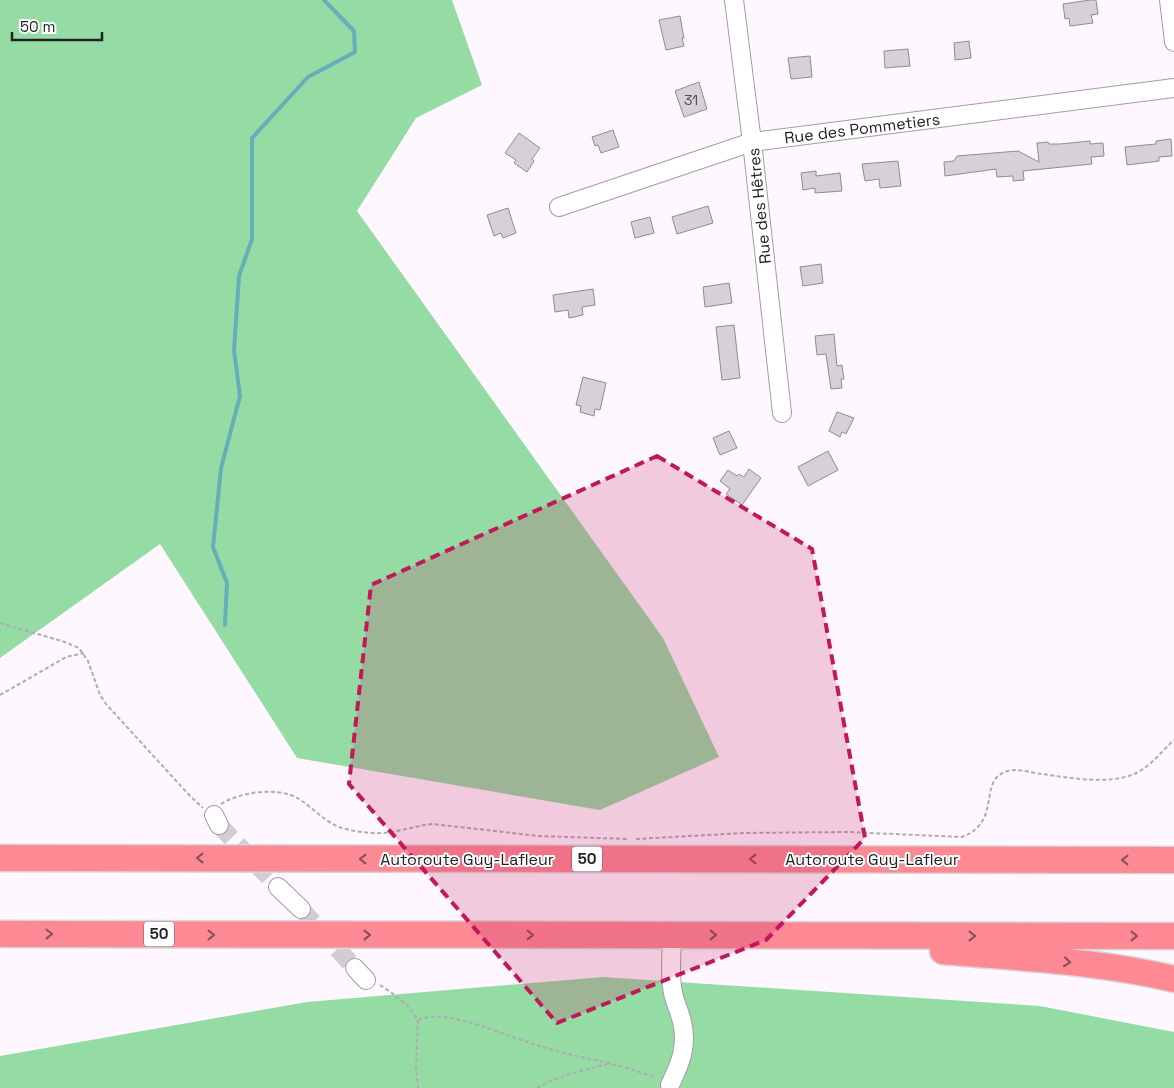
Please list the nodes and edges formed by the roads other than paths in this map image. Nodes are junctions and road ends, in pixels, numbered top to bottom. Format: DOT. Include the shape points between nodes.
graph roads {
  1 [pos="734,0"];
  2 [pos="1169,0"];
  3 [pos="1174,42"];
  4 [pos="1174,88"];
  5 [pos="752,142"];
  6 [pos="559,207"];
  7 [pos="782,413"];
  8 [pos="0,858"];
  9 [pos="1174,860"];
  10 [pos="278,887"];
  11 [pos="301,909"];
  12 [pos="0,934"];
  13 [pos="672,935"];
  14 [pos="766,935"];
  15 [pos="1174,936"];
  16 [pos="1174,979"];
  17 [pos="670,1085"];
  1 -- 5 [label="street, Rue des Hêtres"];
  2 -- 3 [label="street"];
  4 -- 5 [label="street, Rue des Pommetiers"];
  5 -- 6 [label="street, Rue des Pommetiers"];
  5 -- 7 [label="street, Rue des Hêtres"];
  9 -- 8 [label="highway, Autoroute Guy-Lafleur / 50, one-way"];
  10 -- 11 [label="street"];
  12 -- 13 [label="highway, 50, one-way"];
  13 -- 14 [label="highway, 50, one-way"];
  13 -- 17 [label="street" via="671,980 682,1024 684,1049"];
  14 -- 15 [label="highway, 50, one-way"];
  14 -- 16 [label="highway, one-way" via="1064,962"];
}
